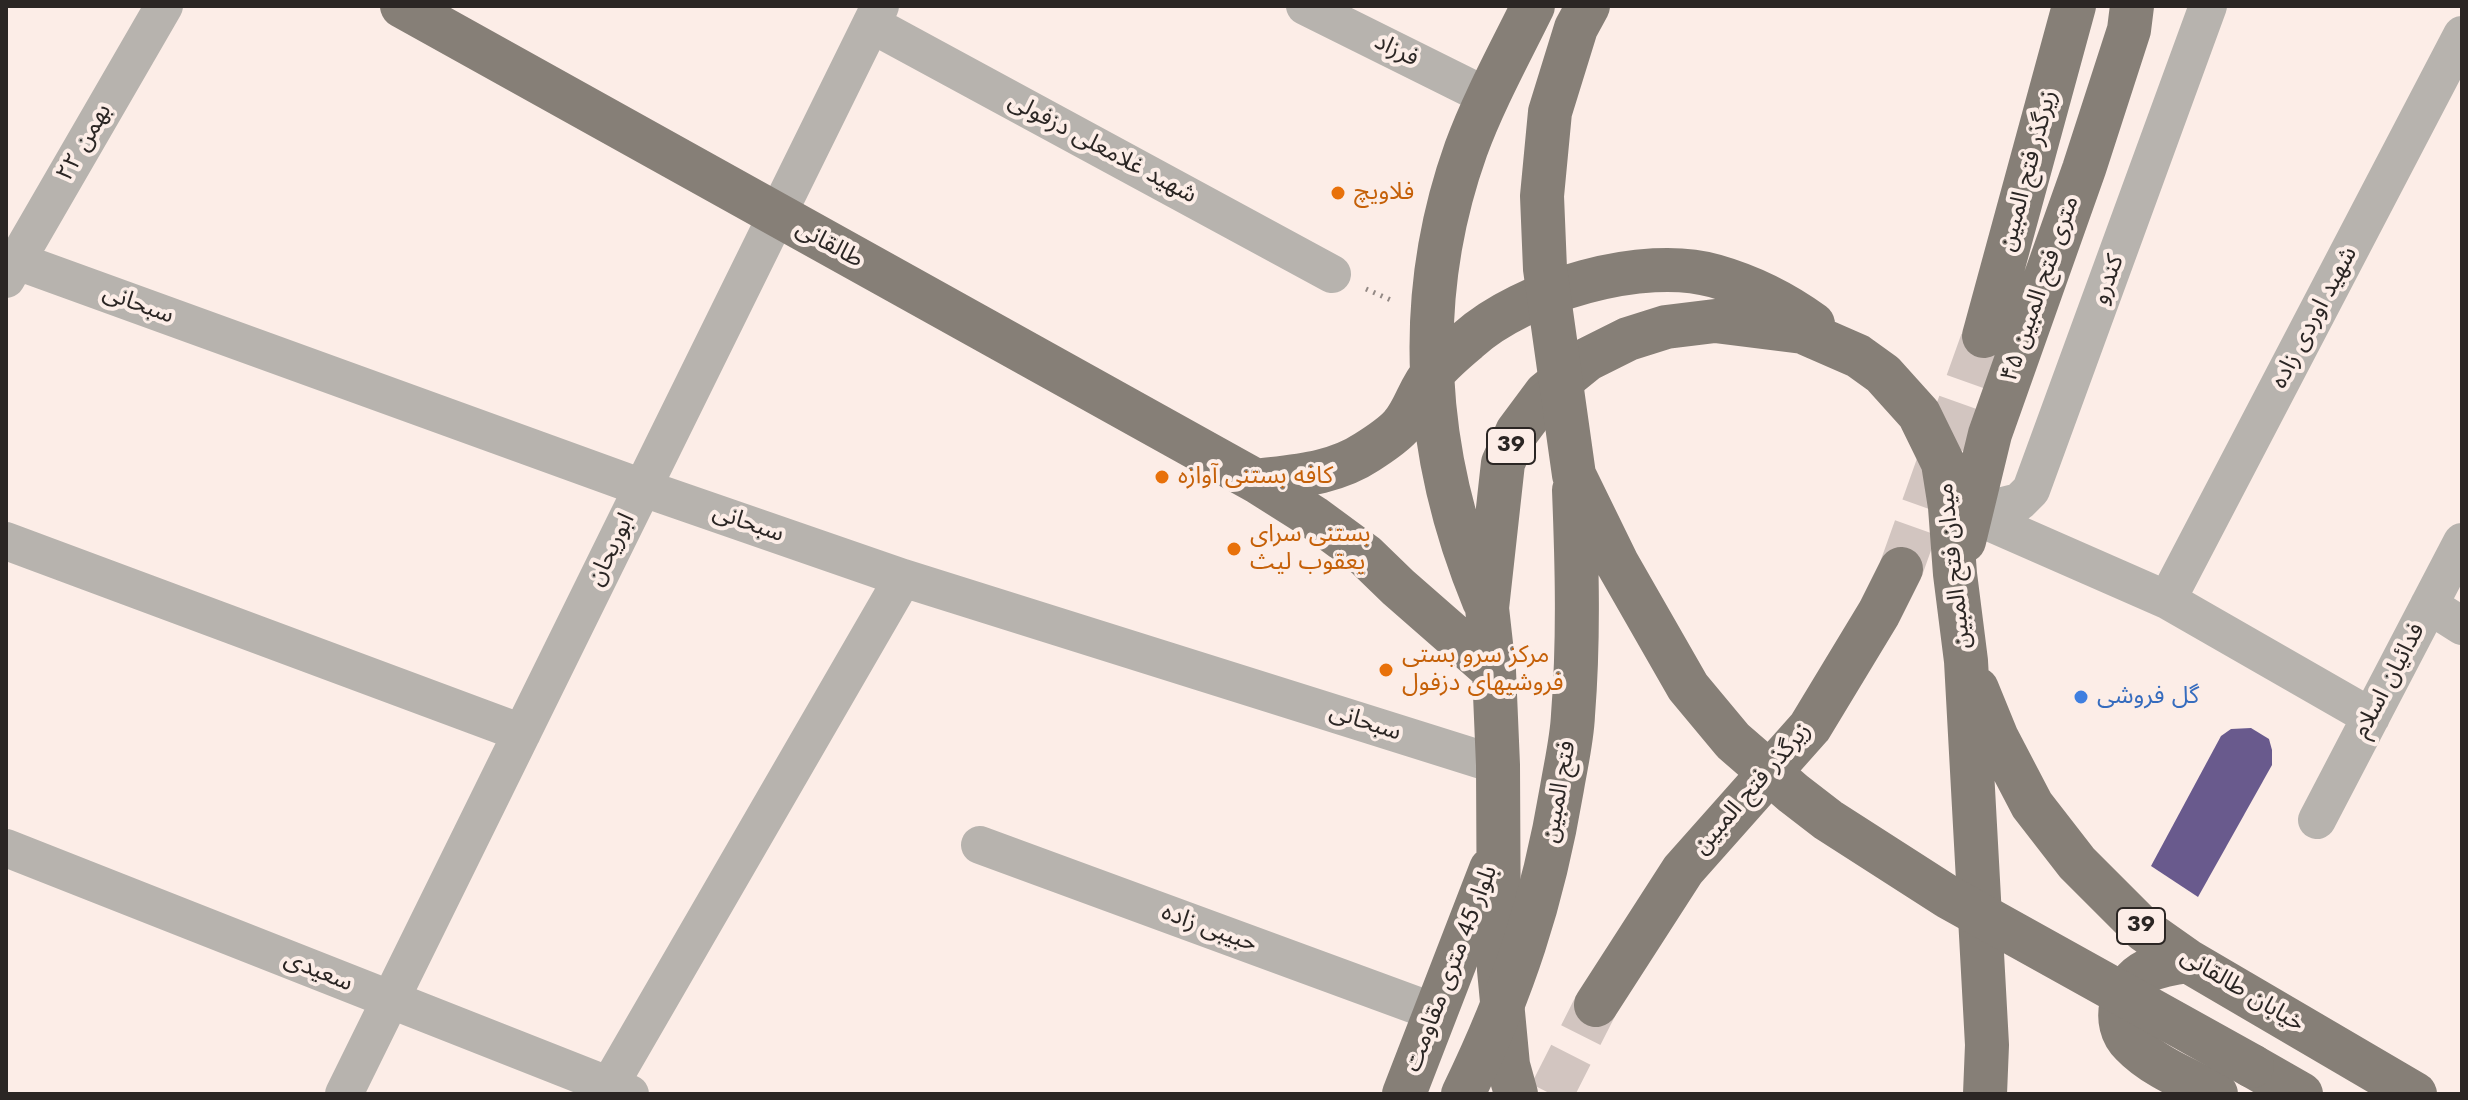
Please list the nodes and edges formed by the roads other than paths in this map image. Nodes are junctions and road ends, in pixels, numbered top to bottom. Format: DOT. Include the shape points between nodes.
graph roads {
  1 [pos="164,6"];
  2 [pos="402,6"];
  3 [pos="1305,6"];
  4 [pos="1533,6"];
  5 [pos="1588,6"];
  6 [pos="2074,6"];
  7 [pos="2132,6"];
  8 [pos="2208,6"];
  9 [pos="876,15"];
  10 [pos="2462,35"];
  11 [pos="1488,97"];
  12 [pos="777,216"];
  13 [pos="10,266"];
  14 [pos="1332,274"];
  15 [pos="1984,336"];
  16 [pos="1858,356"];
  17 [pos="1431,375"];
  18 [pos="1574,475"];
  19 [pos="1256,481"];
  20 [pos="643,488"];
  21 [pos="1971,514"];
  22 [pos="6,541"];
  23 [pos="2462,542"];
  24 [pos="1901,569"];
  25 [pos="1955,574"];
  26 [pos="903,578"];
  27 [pos="2167,600"];
  28 [pos="2429,605"];
  29 [pos="1487,608"];
  30 [pos="2462,626"];
  31 [pos="1966,661"];
  32 [pos="1494,671"];
  33 [pos="2371,717"];
  34 [pos="522,733"];
  35 [pos="1498,765"];
  36 [pos="2317,820"];
  37 [pos="1500,844"];
  38 [pos="980,845"];
  39 [pos="10,857"];
  40 [pos="2188,961"];
  41 [pos="390,1000"];
  42 [pos="1596,1005"];
  43 [pos="1437,1013"];
  44 [pos="619,1090"];
  45 [pos="344,1094"];
  46 [pos="1404,1094"];
  47 [pos="1463,1094"];
  48 [pos="1516,1094"];
  49 [pos="1985,1094"];
  50 [pos="2216,1094"];
  51 [pos="2301,1094"];
  52 [pos="2415,1094"];
  1 -- 13 [label="street, ۲۲ بهمن"];
  2 -- 12 [label="main road, طالقانی"];
  3 -- 11 [label="street, فرزاد"];
  4 -- 11 [label="main road, 39"];
  5 -- 18 [label="main road, bridge" via="1550,112 1542,196 1545,269"];
  6 -- 15 [label="main road, زیرگذر فتح المبین"];
  7 -- 21 [label="main road, ۴۵ متری فتح المبین / 39" via="2084,169 1990,434"];
  8 -- 21 [label="street, کندرو" via="2031,490 2019,502"];
  9 -- 12 [label="street, ابوریحان"];
  9 -- 14 [label="street, شهید غلامعلی دزفولی"];
  10 -- 27 [label="street, شهید اوردی زاده"];
  11 -- 17 [label="main road, 39" via="1466,150 1438,261"];
  12 -- 19 [label="main road, طالقانی"];
  12 -- 20 [label="street, ابوریحان"];
  13 -- 20 [label="street, سبحانی"];
  16 -- 17 [label="main road" via="1792,308 1748,288 1713,275 1666,269 1595,279 1541,297 1471,337"];
  16 -- 25 [label="main road, میدان فتح المبین / 39" via="1883,374 1919,414 1943,463"];
  16 -- 29 [label="main road, میدان فتح المبین / 39" via="1803,332 1715,321 1666,327 1588,359 1546,393 1517,432 1503,463"];
  17 -- 19 [label="main road" via="1402,426 1366,453 1310,475"];
  17 -- 29 [label="main road, 39" via="1442,471 1468,563"];
  18 -- 47 [label="main road, فتح المبین, bridge" via="1578,602 1573,719 1554,835 1512,986"];
  18 -- 51 [label="main road, bridge" via="1688,687 1733,741 1781,783 1828,820 1948,897"];
  19 -- 32 [label="main road, طالقانی" via="1366,556"];
  20 -- 26 [label="street, سبحانی"];
  20 -- 34 [label="street, ابوریحان"];
  21 -- 25 [label="main road, ۴۵ متری فتح المبین / 39"];
  21 -- 27 [label="street"];
  22 -- 34 [label="street"];
  23 -- 28 [label="street, فدائیان اسلام"];
  24 -- 42 [label="main road, زیرگذر فتح المبین" via="1810,727 1683,870"];
  25 -- 31 [label="main road, میدان فتح المبین / 39"];
  26 -- 35 [label="street, سبحانی"];
  26 -- 44 [label="street"];
  27 -- 33 [label="street"];
  28 -- 30 [label="street"];
  28 -- 33 [label="street, فدائیان اسلام"];
  29 -- 32 [label="main road, میدان فتح المبین / 39"];
  31 -- 40 [label="main road, خیابان طالقانی / 39" via="2032,805 2077,863 2133,919"];
  31 -- 49 [label="main road, میدان فتح المبین / 39" via="1987,1045"];
  32 -- 35 [label="main road, میدان فتح المبین / 39"];
  33 -- 36 [label="street, فدائیان اسلام"];
  34 -- 41 [label="street, ابوریحان"];
  35 -- 37 [label="main road, میدان فتح المبین / 39"];
  37 -- 43 [label="main road, بلوار 45 متری مقاومت"];
  37 -- 48 [label="main road, میدان فتح المبین / 39" via="1499,970"];
  38 -- 43 [label="street, حبیبی زاده"];
  39 -- 41 [label="street, سعیدی"];
  40 -- 50 [label="main road" via="2144,972 2121,1000 2120,1015 2129,1043"];
  40 -- 52 [label="main road, خیابان طالقانی / 39"];
  41 -- 44 [label="street, سعیدی"];
  41 -- 45 [label="street, ابوریحان"];
  43 -- 46 [label="main road, بلوار 45 متری مقاومت"];
}
